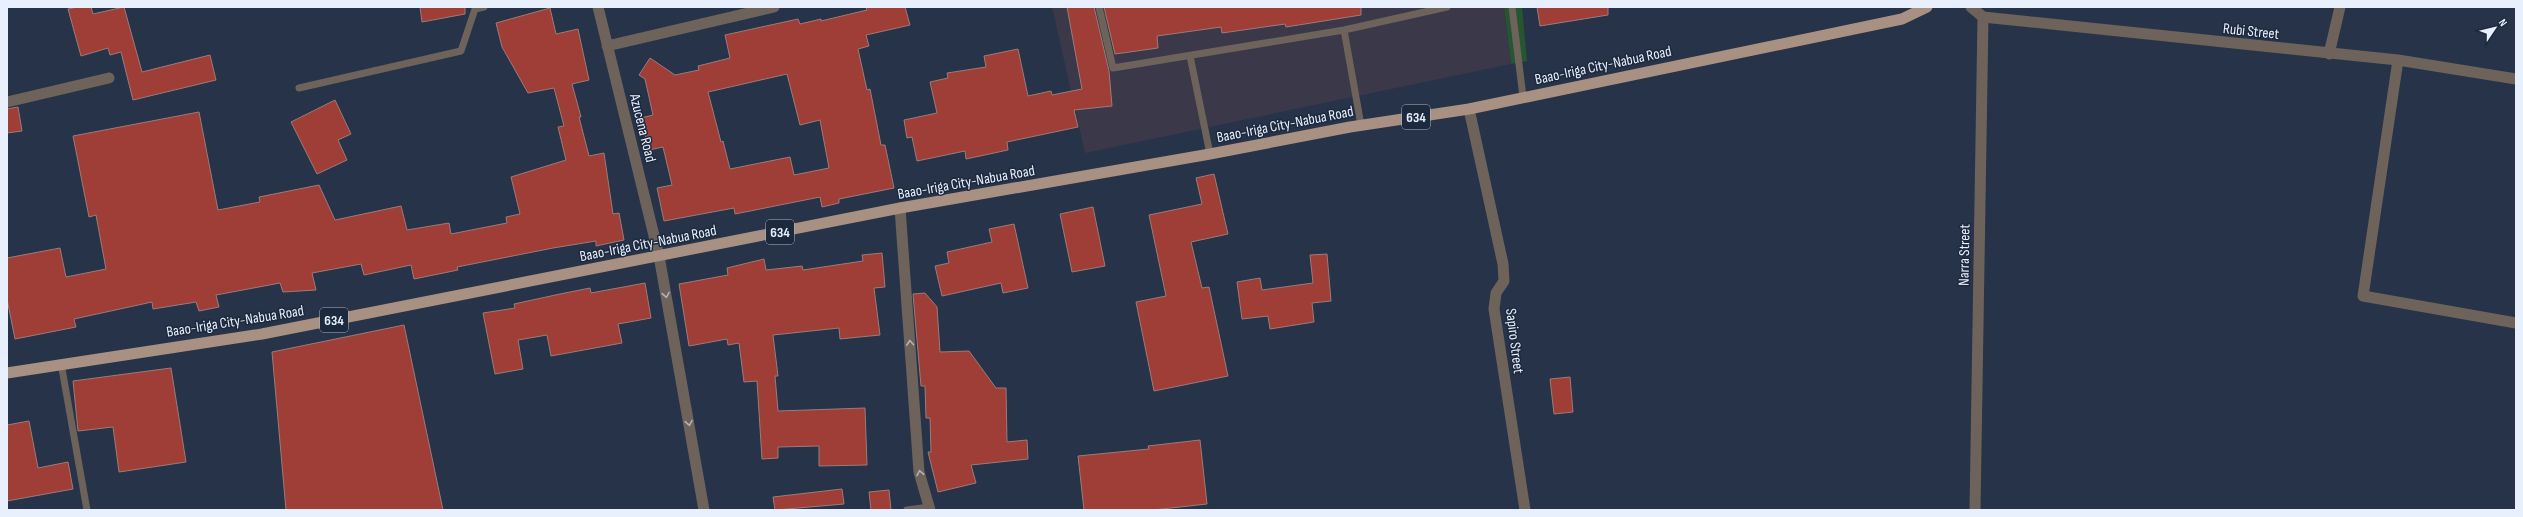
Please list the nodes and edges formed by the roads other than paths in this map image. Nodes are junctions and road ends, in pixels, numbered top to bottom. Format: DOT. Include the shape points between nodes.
graph roads {
  1 [pos="484,7"];
  2 [pos="598,7"];
  3 [pos="774,7"];
  4 [pos="1099,7"];
  5 [pos="1447,7"];
  6 [pos="1512,7"];
  7 [pos="1927,7"];
  8 [pos="1971,7"];
  9 [pos="2340,7"];
  10 [pos="1983,17"];
  11 [pos="1344,30"];
  12 [pos="607,46"];
  13 [pos="2329,54"];
  14 [pos="1190,56"];
  15 [pos="2398,60"];
  16 [pos="109,78"];
  17 [pos="2516,79"];
  18 [pos="300,88"];
  19 [pos="1523,97"];
  20 [pos="7,102"];
  21 [pos="1469,109"];
  22 [pos="1361,125"];
  23 [pos="1210,154"];
  24 [pos="900,208"];
  25 [pos="659,256"];
  26 [pos="2516,323"];
  27 [pos="61,363"];
  28 [pos="7,373"];
  29 [pos="930,508"];
  30 [pos="88,510"];
  31 [pos="704,510"];
  32 [pos="907,510"];
  33 [pos="1525,510"];
  34 [pos="1975,510"];
  1 -- 18 [label="lane" via="475,9 461,51"];
  2 -- 12 [label="street, Azucena Road"];
  3 -- 12 [label="street"];
  4 -- 14 [label="lane" via="1113,68"];
  5 -- 11 [label="lane"];
  6 -- 19 [label="lane"];
  7 -- 19 [label="main road, Baao-Iriga City-Nabua Road / 634" via="1902,19"];
  8 -- 10 [label="street"];
  9 -- 13 [label="street"];
  10 -- 13 [label="street, Rubi Street"];
  10 -- 34 [label="street, Narra Street"];
  11 -- 14 [label="lane"];
  11 -- 22 [label="lane"];
  12 -- 25 [label="street, Azucena Road"];
  13 -- 15 [label="street, Rubi Street"];
  14 -- 23 [label="lane"];
  15 -- 17 [label="street, Rubi Street"];
  15 -- 26 [label="street" via="2363,296"];
  16 -- 20 [label="street"];
  19 -- 21 [label="main road, Baao-Iriga City-Nabua Road / 634"];
  21 -- 22 [label="main road, Baao-Iriga City-Nabua Road / 634"];
  21 -- 33 [label="street, Sapiro Street" via="1503,264 1504,280 1496,293 1494,309"];
  22 -- 23 [label="main road, Baao-Iriga City-Nabua Road / 634"];
  23 -- 24 [label="main road, Baao-Iriga City-Nabua Road / 634"];
  24 -- 25 [label="main road, Baao-Iriga City-Nabua Road / 634"];
  29 -- 24 [label="street, one-way" via="919,472"];
  25 -- 27 [label="main road, Baao-Iriga City-Nabua Road / 634" via="262,334"];
  25 -- 31 [label="street, Azucena Road, one-way"];
  27 -- 28 [label="main road, Baao-Iriga City-Nabua Road / 634"];
  27 -- 30 [label="lane"];
  29 -- 32 [label="lane"];
}
